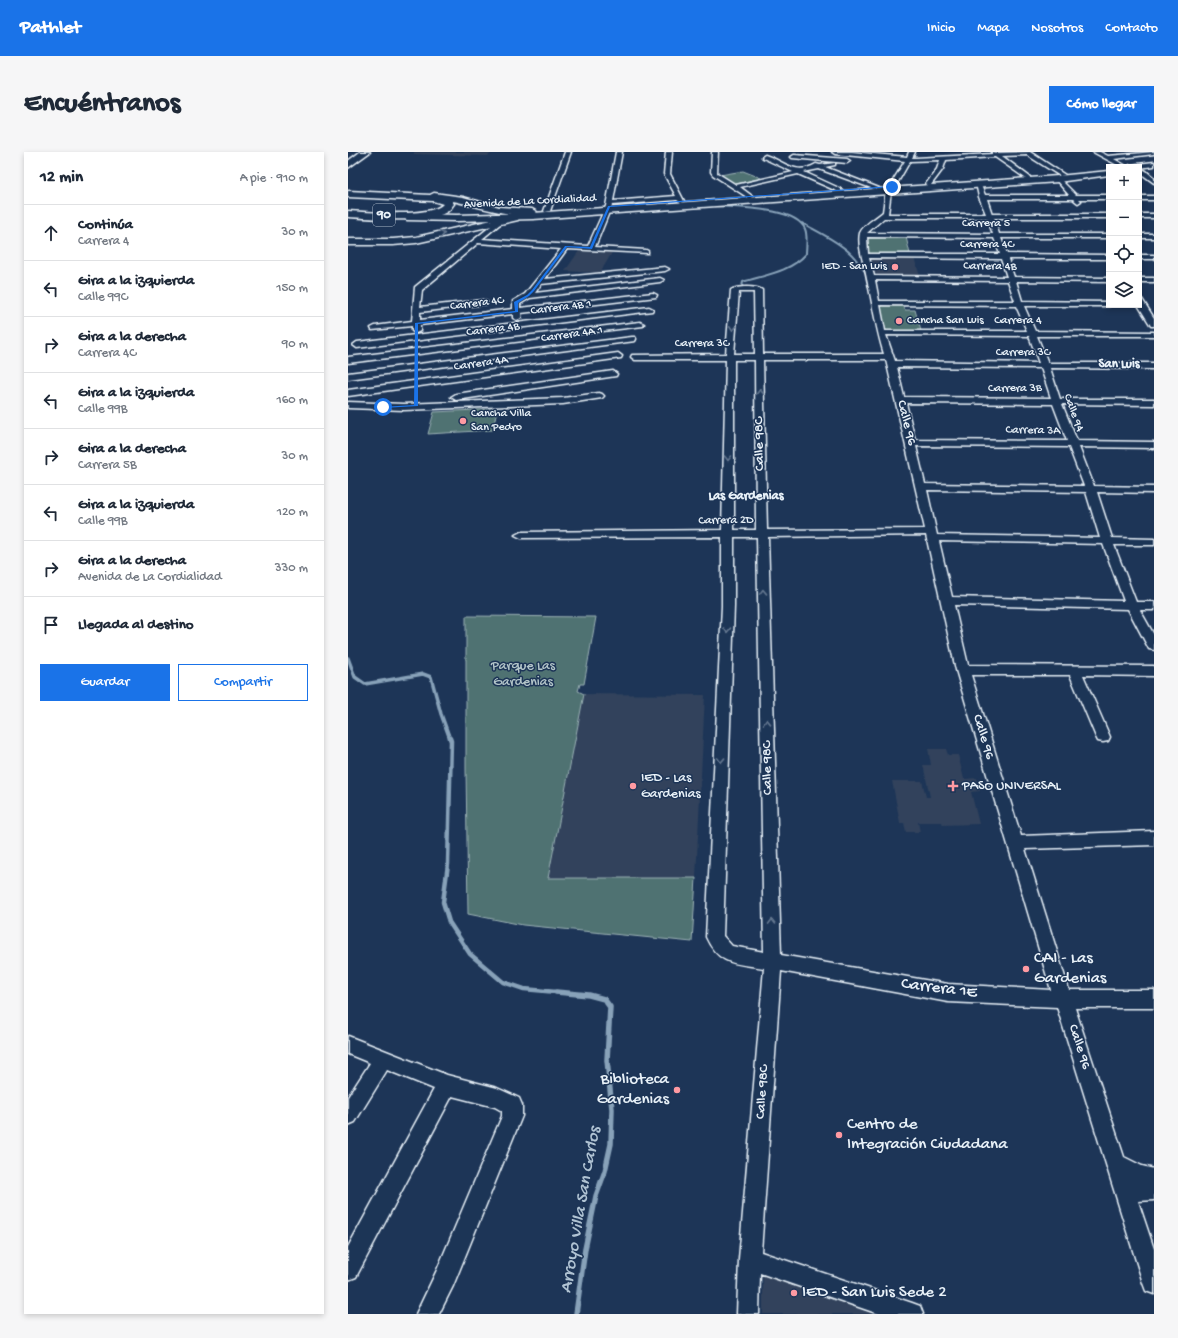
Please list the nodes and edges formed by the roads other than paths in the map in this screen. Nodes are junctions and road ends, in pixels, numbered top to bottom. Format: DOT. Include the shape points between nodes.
graph roads {
  1 [pos="366,152"];
  2 [pos="568,152"];
  3 [pos="619,152"];
  4 [pos="670,152"];
  5 [pos="715,152"];
  6 [pos="835,152"];
  7 [pos="848,152"];
  8 [pos="912,152"];
  9 [pos="1096,152"];
  10 [pos="1154,152"];
  11 [pos="1027,153"];
  12 [pos="994,154"];
  13 [pos="765,158"];
  14 [pos="1107,158"];
  15 [pos="909,159"];
  16 [pos="943,159"];
  17 [pos="841,161"];
  18 [pos="850,161"];
  19 [pos="1008,164"];
  20 [pos="1119,164"];
  21 [pos="1154,164"];
  22 [pos="348,165"];
  23 [pos="898,165"];
  24 [pos="1001,165"];
  25 [pos="905,166"];
  26 [pos="1142,166"];
  27 [pos="818,167"];
  28 [pos="947,168"];
  29 [pos="1154,168"];
  30 [pos="940,169"];
  31 [pos="1106,169"];
  32 [pos="1142,170"];
  33 [pos="1142,171"];
  34 [pos="797,172"];
  35 [pos="833,173"];
  36 [pos="1106,173"];
  37 [pos="1060,177"];
  38 [pos="1028,178"];
  39 [pos="1154,181"];
  40 [pos="929,184"];
  41 [pos="978,184"];
  42 [pos="353,185"];
  43 [pos="734,187"];
  44 [pos="886,189"];
  45 [pos="840,190"];
  46 [pos="348,194"];
  47 [pos="750,197"];
  48 [pos="982,197"];
  49 [pos="1076,197"];
  50 [pos="1106,197"];
  51 [pos="1142,198"];
  52 [pos="1154,198"];
  53 [pos="680,200"];
  54 [pos="609,207"];
  55 [pos="547,211"];
  56 [pos="533,214"];
  57 [pos="348,215"];
  58 [pos="420,215"];
  59 [pos="883,216"];
  60 [pos="990,216"];
  61 [pos="1089,216"];
  62 [pos="1106,216"];
  63 [pos="1142,216"];
  64 [pos="1154,216"];
  65 [pos="407,217"];
  66 [pos="503,219"];
  67 [pos="1092,223"];
  68 [pos="1096,229"];
  69 [pos="863,235"];
  70 [pos="997,236"];
  71 [pos="1142,236"];
  72 [pos="1154,236"];
  73 [pos="1106,237"];
  74 [pos="1102,238"];
  75 [pos="348,239"];
  76 [pos="477,241"];
  77 [pos="348,242"];
  78 [pos="566,246"];
  79 [pos="591,248"];
  80 [pos="646,252"];
  81 [pos="865,256"];
  82 [pos="1004,257"];
  83 [pos="1106,257"];
  84 [pos="1142,257"];
  85 [pos="1154,257"];
  86 [pos="665,269"];
  87 [pos="594,276"];
  88 [pos="871,278"];
  89 [pos="1012,279"];
  90 [pos="660,280"];
  91 [pos="1106,280"];
  92 [pos="1142,280"];
  93 [pos="1154,280"];
  94 [pos="539,282"];
  95 [pos="598,288"];
  96 [pos="653,295"];
  97 [pos="528,296"];
  98 [pos="601,300"];
  99 [pos="483,302"];
  100 [pos="875,303"];
  101 [pos="1020,303"];
  102 [pos="1142,303"];
  103 [pos="1106,304"];
  104 [pos="1154,304"];
  105 [pos="1142,306"];
  106 [pos="648,309"];
  107 [pos="416,310"];
  108 [pos="517,312"];
  109 [pos="416,323"];
  110 [pos="640,324"];
  111 [pos="1154,324"];
  112 [pos="517,325"];
  113 [pos="375,328"];
  114 [pos="881,333"];
  115 [pos="1033,333"];
  116 [pos="1154,334"];
  117 [pos="416,337"];
  118 [pos="521,339"];
  119 [pos="632,339"];
  120 [pos="357,345"];
  121 [pos="545,351"];
  122 [pos="416,352"];
  123 [pos="525,353"];
  124 [pos="618,356"];
  125 [pos="635,356"];
  126 [pos="730,356"];
  127 [pos="759,357"];
  128 [pos="348,360"];
  129 [pos="891,360"];
  130 [pos="550,366"];
  131 [pos="1045,366"];
  132 [pos="1154,366"];
  133 [pos="416,368"];
  134 [pos="613,374"];
  135 [pos="348,376"];
  136 [pos="560,391"];
  137 [pos="348,393"];
  138 [pos="417,396"];
  139 [pos="599,396"];
  140 [pos="900,400"];
  141 [pos="1056,401"];
  142 [pos="1154,402"];
  143 [pos="348,405"];
  144 [pos="911,443"];
  145 [pos="1072,445"];
  146 [pos="1154,445"];
  147 [pos="921,487"];
  148 [pos="1090,488"];
  149 [pos="1154,490"];
  150 [pos="727,534"];
  151 [pos="762,534"];
  152 [pos="521,535"];
  153 [pos="932,535"];
  154 [pos="1107,541"];
  155 [pos="1154,542"];
  156 [pos="946,602"];
  157 [pos="1132,606"];
  158 [pos="1154,606"];
  159 [pos="1154,646"];
  160 [pos="963,670"];
  161 [pos="1075,671"];
  162 [pos="1154,671"];
  163 [pos="1103,737"];
  164 [pos="1154,838"];
  165 [pos="1015,843"];
  166 [pos="727,953"];
  167 [pos="773,961"];
  168 [pos="1154,998"];
  169 [pos="1063,999"];
  170 [pos="348,1045"];
  171 [pos="383,1060"];
  172 [pos="447,1085"];
  173 [pos="348,1115"];
  174 [pos="1117,1164"];
  175 [pos="1154,1179"];
  176 [pos="1154,1190"];
  177 [pos="1125,1191"];
  178 [pos="750,1259"];
  179 [pos="348,1269"];
  180 [pos="1154,1283"];
  181 [pos="427,1314"];
  182 [pos="748,1314"];
  183 [pos="912,1314"];
  1 -- 22 [label="highway"];
  2 -- 55 [label="street"];
  3 -- 54 [label="street"];
  4 -- 53 [label="street" via="667,174"];
  5 -- 43 [label="street" via="716,176"];
  6 -- 7 [label="street"];
  7 -- 15 [label="street"];
  7 -- 17 [label="street"];
  8 -- 15 [label="street"];
  9 -- 14 [label="street"];
  10 -- 14 [label="street"];
  11 -- 12 [label="street"];
  11 -- 37 [label="street"];
  12 -- 16 [label="street"];
  12 -- 19 [label="street"];
  13 -- 34 [label="street"];
  14 -- 20 [label="street"];
  15 -- 16 [label="street"];
  15 -- 25 [label="street"];
  16 -- 30 [label="street"];
  17 -- 18 [label="street"];
  17 -- 27 [label="street"];
  17 -- 27 [label="street" via="794,157"];
  17 -- 35 [label="street"];
  19 -- 24 [label="street"];
  19 -- 38 [label="street"];
  21 -- 26 [label="main road"];
  23 -- 25 [label="street"];
  25 -- 44 [label="street"];
  27 -- 34 [label="street"];
  27 -- 35 [label="street"];
  28 -- 30 [label="street"];
  29 -- 32 [label="main road"];
  30 -- 40 [label="street"];
  31 -- 37 [label="main road, Avenida de La Cordialidad"];
  33 -- 39 [label="street"];
  34 -- 43 [label="street"];
  34 -- 45 [label="street"];
  35 -- 44 [label="street"];
  36 -- 37 [label="main road, Avenida de La Cordialidad"];
  37 -- 38 [label="main road, Avenida de La Cordialidad"];
  37 -- 41 [label="main road, Avenida de La Cordialidad"];
  37 -- 49 [label="street"];
  38 -- 40 [label="main road, Avenida de La Cordialidad"];
  40 -- 44 [label="main road, Avenida de La Cordialidad"];
  41 -- 44 [label="main road, Avenida de La Cordialidad"];
  41 -- 48 [label="street, Calle 94"];
  42 -- 56 [label="highway" via="378,192 455,198 498,210"];
  43 -- 47 [label="street"];
  44 -- 45 [label="main road, Avenida de La Cordialidad"];
  44 -- 54 [label="main road, Avenida de La Cordialidad"];
  44 -- 59 [label="street" via="886,213"];
  45 -- 47 [label="main road, Avenida de La Cordialidad"];
  46 -- 58 [label="highway" via="433,198 448,203 448,207 442,211"];
  47 -- 53 [label="main road, Avenida de La Cordialidad"];
  48 -- 49 [label="street"];
  48 -- 60 [label="street, Calle 94"];
  49 -- 50 [label="street"];
  49 -- 61 [label="street"];
  51 -- 52 [label="street"];
  53 -- 54 [label="main road, Avenida de La Cordialidad"];
  54 -- 55 [label="main road, Avenida de La Cordialidad"];
  54 -- 56 [label="main road, Avenida de La Cordialidad"];
  54 -- 79 [label="street"];
  55 -- 56 [label="main road, Avenida de La Cordialidad"];
  56 -- 58 [label="main road, Avenida de La Cordialidad"];
  56 -- 65 [label="main road, Avenida de La Cordialidad" via="457,218"];
  56 -- 66 [label="highway"];
  57 -- 58 [label="highway, 90"];
  57 -- 65 [label="highway, 90"];
  59 -- 60 [label="street"];
  59 -- 69 [label="street" via="871,224"];
  60 -- 61 [label="street"];
  60 -- 70 [label="street, Calle 94"];
  61 -- 62 [label="street"];
  61 -- 67 [label="street"];
  63 -- 64 [label="street"];
  65 -- 75 [label="highway" via="423,222 427,225 426,229 420,234 404,238"];
  66 -- 76 [label="street"];
  77 -- 66 [label="highway, one-way" via="416,240"];
  68 -- 74 [label="street"];
  69 -- 70 [label="street, Carrera 5"];
  69 -- 81 [label="street, Calle 96"];
  70 -- 74 [label="street, Carrera 5"];
  70 -- 82 [label="street, Calle 94"];
  71 -- 72 [label="street"];
  73 -- 74 [label="street, Carrera 5"];
  76 -- 78 [label="street"];
  76 -- 107 [label="street" via="418,289"];
  78 -- 79 [label="street"];
  78 -- 94 [label="street"];
  79 -- 80 [label="street"];
  81 -- 82 [label="street, Carrera 4C"];
  81 -- 88 [label="street, Calle 96"];
  82 -- 83 [label="street, Carrera 4C"];
  82 -- 89 [label="street, Calle 94"];
  84 -- 85 [label="street"];
  86 -- 87 [label="street"];
  87 -- 94 [label="street"];
  87 -- 95 [label="street"];
  88 -- 89 [label="street, Carrera 4B"];
  88 -- 100 [label="street, Calle 96"];
  89 -- 91 [label="street, Carrera 4B"];
  89 -- 101 [label="street, Calle 94"];
  90 -- 95 [label="street"];
  92 -- 93 [label="street"];
  94 -- 97 [label="street"];
  95 -- 97 [label="street"];
  95 -- 98 [label="street"];
  96 -- 98 [label="street, Carrera 4C"];
  97 -- 108 [label="street" via="516,303"];
  98 -- 108 [label="street, Carrera 4C"];
  99 -- 107 [label="street"];
  100 -- 101 [label="street"];
  100 -- 114 [label="street, Calle 96"];
  101 -- 103 [label="street"];
  101 -- 115 [label="street, Calle 94"];
  102 -- 104 [label="street"];
  105 -- 111 [label="street"];
  106 -- 112 [label="street, Carrera 4B 1"];
  107 -- 109 [label="street"];
  108 -- 109 [label="street, Carrera 4C"];
  108 -- 112 [label="street"];
  109 -- 113 [label="street, Carrera 4C"];
  109 -- 117 [label="street"];
  110 -- 118 [label="street, Carrera 4B"];
  112 -- 117 [label="street, Carrera 4B 1"];
  112 -- 118 [label="street"];
  114 -- 115 [label="street, Carrera 4"];
  114 -- 129 [label="street, Calle 96"];
  115 -- 116 [label="street, Carrera 4"];
  115 -- 131 [label="street, Calle 94"];
  117 -- 120 [label="street, Carrera 4B 1"];
  117 -- 122 [label="street"];
  118 -- 122 [label="street, Carrera 4B"];
  118 -- 123 [label="street"];
  119 -- 121 [label="street, Carrera 4A 1"];
  121 -- 123 [label="street, Carrera 4A 1"];
  121 -- 130 [label="street"];
  122 -- 128 [label="street, Carrera 4B"];
  122 -- 133 [label="street"];
  123 -- 133 [label="street, Carrera 4A 1"];
  124 -- 130 [label="street, Carrera 4A"];
  125 -- 126 [label="street, Carrera 3C"];
  126 -- 127 [label="street, Carrera 3C"];
  127 -- 126 [label="street, Calle 98C, one-way" via="758,290 735,290"];
  126 -- 150 [label="street, Calle 98C, one-way"];
  127 -- 129 [label="street, Carrera 3C"];
  151 -- 127 [label="street, Calle 98C, one-way"];
  129 -- 131 [label="street, Carrera 3C"];
  129 -- 140 [label="street, Calle 96"];
  130 -- 136 [label="street"];
  130 -- 138 [label="street, Carrera 4A"];
  131 -- 132 [label="street, Carrera 3C"];
  131 -- 141 [label="street, Calle 94"];
  133 -- 135 [label="street, Carrera 4A 1"];
  133 -- 138 [label="street"];
  134 -- 136 [label="street"];
  136 -- 138 [label="street"];
  136 -- 138 [label="street"];
  136 -- 139 [label="street"];
  137 -- 138 [label="street, Carrera 4A"];
  138 -- 143 [label="street" via="383,407"];
  140 -- 141 [label="street, Carrera 3B"];
  140 -- 144 [label="street, Calle 96"];
  141 -- 142 [label="street, Carrera 3B"];
  141 -- 145 [label="street, Calle 94"];
  144 -- 145 [label="street, Carrera 3A"];
  144 -- 147 [label="street, Calle 96"];
  145 -- 146 [label="street, Carrera 3A"];
  145 -- 148 [label="street, Calle 94"];
  147 -- 148 [label="street"];
  147 -- 153 [label="street, Calle 96"];
  148 -- 149 [label="street"];
  148 -- 154 [label="street, Calle 94"];
  150 -- 151 [label="street, Carrera 2D"];
  150 -- 152 [label="street, Carrera 2D"];
  150 -- 166 [label="street, Calle 98C, one-way" via="728,606 714,937"];
  151 -- 153 [label="street, Carrera 2D"];
  167 -- 151 [label="street, Calle 98C, one-way"];
  153 -- 154 [label="street, Carrera 2D"];
  153 -- 156 [label="street, Calle 96"];
  154 -- 155 [label="street, Carrera 2D"];
  154 -- 157 [label="street, Calle 94"];
  156 -- 157 [label="street"];
  156 -- 160 [label="street, Calle 96"];
  157 -- 158 [label="street"];
  157 -- 159 [label="street, Calle 94"];
  160 -- 161 [label="street"];
  160 -- 165 [label="street, Calle 96"];
  161 -- 162 [label="street"];
  161 -- 163 [label="street"];
  164 -- 165 [label="street"];
  165 -- 169 [label="street, Calle 96"];
  166 -- 167 [label="street, Carrera 1E"];
  167 -- 169 [label="street, Carrera 1E" via="948,993"];
  167 -- 178 [label="street, Calle 98C"];
  168 -- 169 [label="street, Carrera 1E"];
  169 -- 174 [label="street, Calle 96"];
  170 -- 171 [label="street"];
  171 -- 172 [label="street"];
  171 -- 173 [label="street"];
  172 -- 179 [label="street"];
  172 -- 181 [label="street" via="497,1098 512,1105 512,1116 445,1278"];
  174 -- 175 [label="street" via="1140,1176"];
  174 -- 177 [label="street, Calle 96"];
  176 -- 177 [label="street"];
  177 -- 180 [label="street, Calle 96"];
  178 -- 182 [label="street, Calle 98C"];
  178 -- 183 [label="street"];
}
